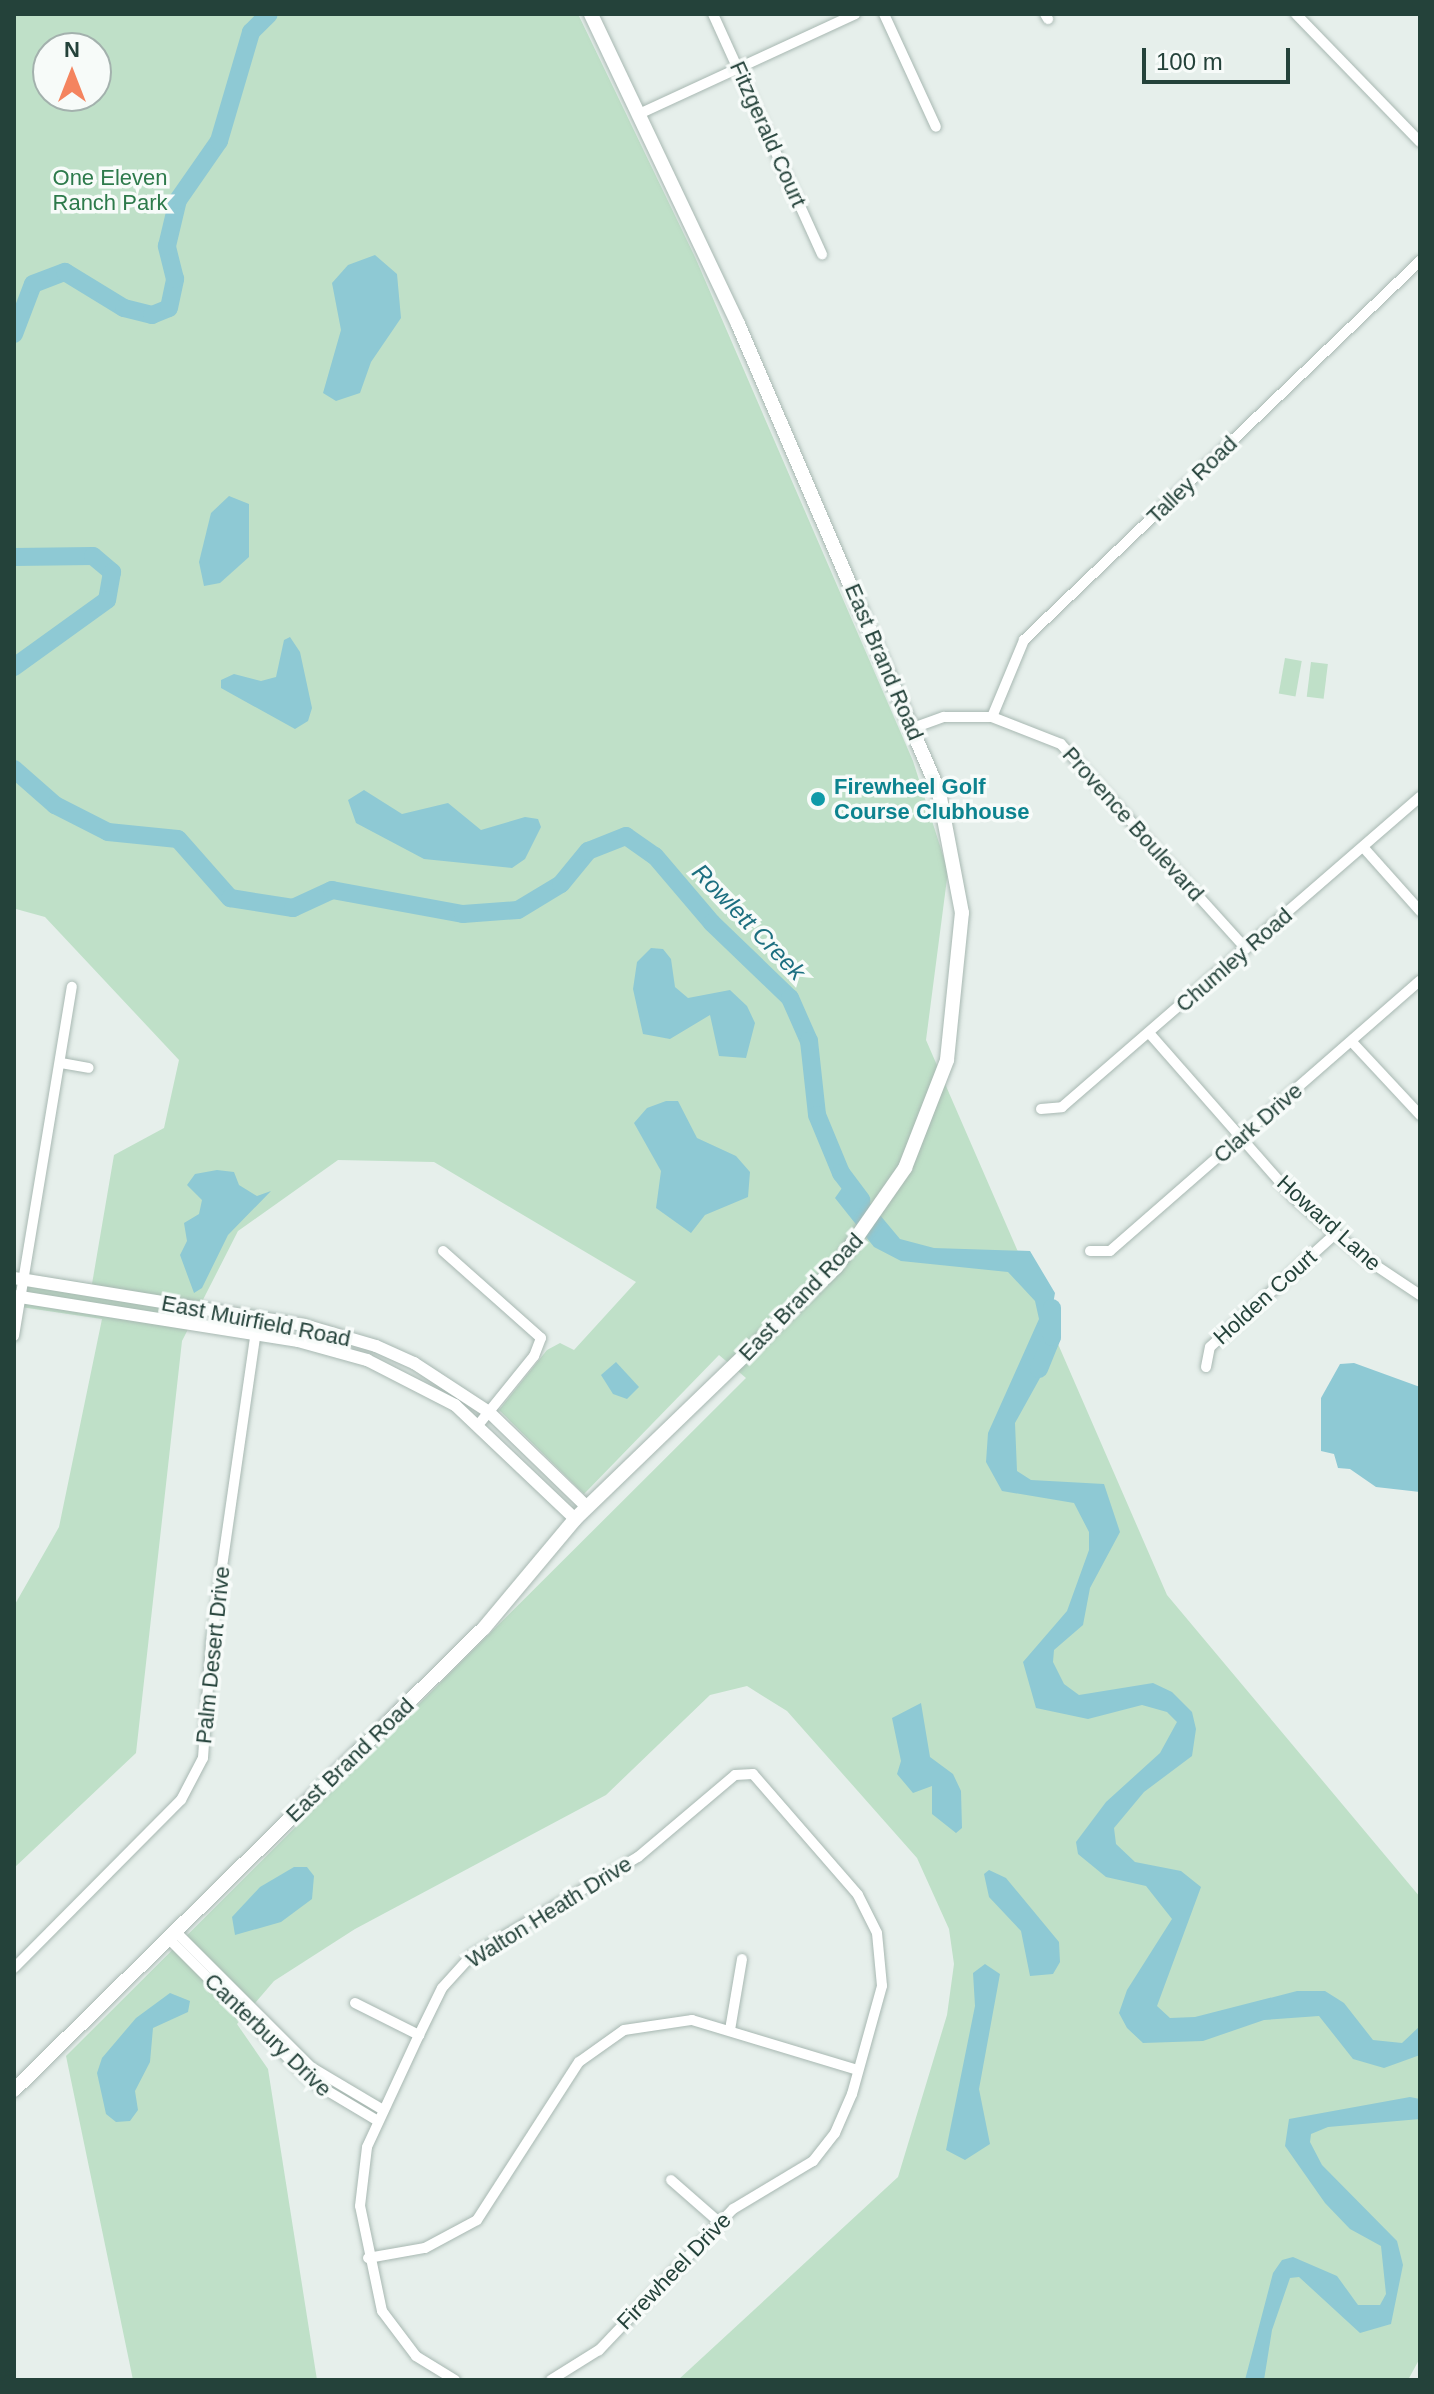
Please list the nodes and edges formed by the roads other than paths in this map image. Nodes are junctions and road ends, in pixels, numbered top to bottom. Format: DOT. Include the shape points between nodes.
graph roads {
  1 [pos="591,14"];
  2 [pos="713,14"];
  3 [pos="855,14"];
  4 [pos="884,14"];
  5 [pos="1296,14"];
  6 [pos="739,67"];
  7 [pos="639,114"];
  8 [pos="936,127"];
  9 [pos="1420,142"];
  10 [pos="822,254"];
  11 [pos="1420,261"];
  12 [pos="992,717"];
  13 [pos="913,728"];
  14 [pos="1420,797"];
  15 [pos="1363,847"];
  16 [pos="1420,911"];
  17 [pos="1246,949"];
  18 [pos="1420,981"];
  19 [pos="72,987"];
  20 [pos="1150,1034"];
  21 [pos="1352,1042"];
  22 [pos="61,1063"];
  23 [pos="89,1068"];
  24 [pos="1041,1109"];
  25 [pos="1420,1115"];
  26 [pos="1242,1139"];
  27 [pos="1335,1234"];
  28 [pos="443,1251"];
  29 [pos="1090,1251"];
  30 [pos="20,1279"];
  31 [pos="1420,1295"];
  32 [pos="19,1297"];
  33 [pos="258,1318"];
  34 [pos="256,1334"];
  35 [pos="14,1336"];
  36 [pos="1206,1367"];
  37 [pos="489,1412"];
  38 [pos="479,1424"];
  39 [pos="587,1507"];
  40 [pos="575,1519"];
  41 [pos="735,1775"];
  42 [pos="170,1934"];
  43 [pos="742,1959"];
  44 [pos="14,1968"];
  45 [pos="355,2003"];
  46 [pos="730,2030"];
  47 [pos="419,2035"];
  48 [pos="858,2070"];
  49 [pos="14,2090"];
  50 [pos="383,2110"];
  51 [pos="378,2121"];
  52 [pos="671,2180"];
  53 [pos="719,2222"];
  54 [pos="368,2258"];
  55 [pos="451,2379"];
  56 [pos="551,2380"];
  1 -- 7 [label="main road, East Brand Road"];
  2 -- 6 [label="street, Fitzgerald Court"];
  3 -- 6 [label="street"];
  4 -- 8 [label="street"];
  5 -- 9 [label="street"];
  6 -- 7 [label="street"];
  6 -- 10 [label="street, Fitzgerald Court"];
  7 -- 13 [label="main road, East Brand Road"];
  11 -- 12 [label="street, Talley Road" via="1024,640"];
  12 -- 13 [label="street, Provence Boulevard" via="944,717"];
  12 -- 17 [label="street, Provence Boulevard" via="1031,727 1074,754"];
  13 -- 39 [label="main road, East Brand Road" via="939,792 960,877 958,1000 947,1060 925,1127 872,1224"];
  14 -- 15 [label="street, Chumley Road"];
  15 -- 16 [label="street"];
  15 -- 17 [label="street, Chumley Road"];
  17 -- 20 [label="street, Chumley Road"];
  18 -- 21 [label="street, Clark Drive"];
  19 -- 22 [label="street"];
  20 -- 24 [label="street, Chumley Road" via="1062,1107"];
  20 -- 26 [label="street, Howard Lane"];
  21 -- 25 [label="street"];
  21 -- 26 [label="street, Clark Drive"];
  22 -- 23 [label="street"];
  22 -- 30 [label="street"];
  26 -- 27 [label="street, Howard Lane"];
  26 -- 29 [label="street, Clark Drive" via="1110,1251"];
  27 -- 31 [label="street, Howard Lane"];
  27 -- 36 [label="street, Holden Court" via="1210,1347"];
  28 -- 37 [label="street" via="541,1338 534,1356"];
  30 -- 32 [label="street"];
  30 -- 33 [label="street, East Muirfield Road"];
  32 -- 34 [label="street, East Muirfield Road"];
  32 -- 35 [label="street"];
  33 -- 34 [label="street, Palm Desert Drive"];
  33 -- 37 [label="street, East Muirfield Road" via="376,1346"];
  34 -- 38 [label="street, East Muirfield Road" via="367,1360 432,1390"];
  34 -- 44 [label="street, Palm Desert Drive" via="211,1643 203,1758 181,1800"];
  37 -- 38 [label="street"];
  37 -- 39 [label="street, East Muirfield Road"];
  38 -- 40 [label="street, East Muirfield Road"];
  39 -- 40 [label="main road, East Brand Road"];
  40 -- 42 [label="main road, East Brand Road" via="484,1628"];
  41 -- 47 [label="street, Walton Heath Drive" via="638,1857 472,1955 442,1988"];
  41 -- 48 [label="street, Firewheel Drive" via="753,1774 836,1867 873,1919 882,1986"];
  42 -- 49 [label="main road, East Brand Road"];
  42 -- 50 [label="street, Canterbury Drive" via="311,2067"];
  42 -- 51 [label="street, Canterbury Drive" via="311,2081"];
  43 -- 46 [label="street"];
  45 -- 47 [label="street"];
  46 -- 48 [label="street"];
  46 -- 54 [label="street" via="660,2020 605,2040 570,2073 477,2220 425,2248"];
  47 -- 50 [label="street, Walton Heath Drive"];
  48 -- 53 [label="street, Firewheel Drive" via="844,2116 823,2151"];
  50 -- 51 [label="street, Walton Heath Drive"];
  51 -- 54 [label="street" via="360,2179"];
  52 -- 53 [label="street"];
  53 -- 56 [label="street, Firewheel Drive" via="599,2350"];
  54 -- 55 [label="street" via="376,2297 392,2329 416,2356"];
}
